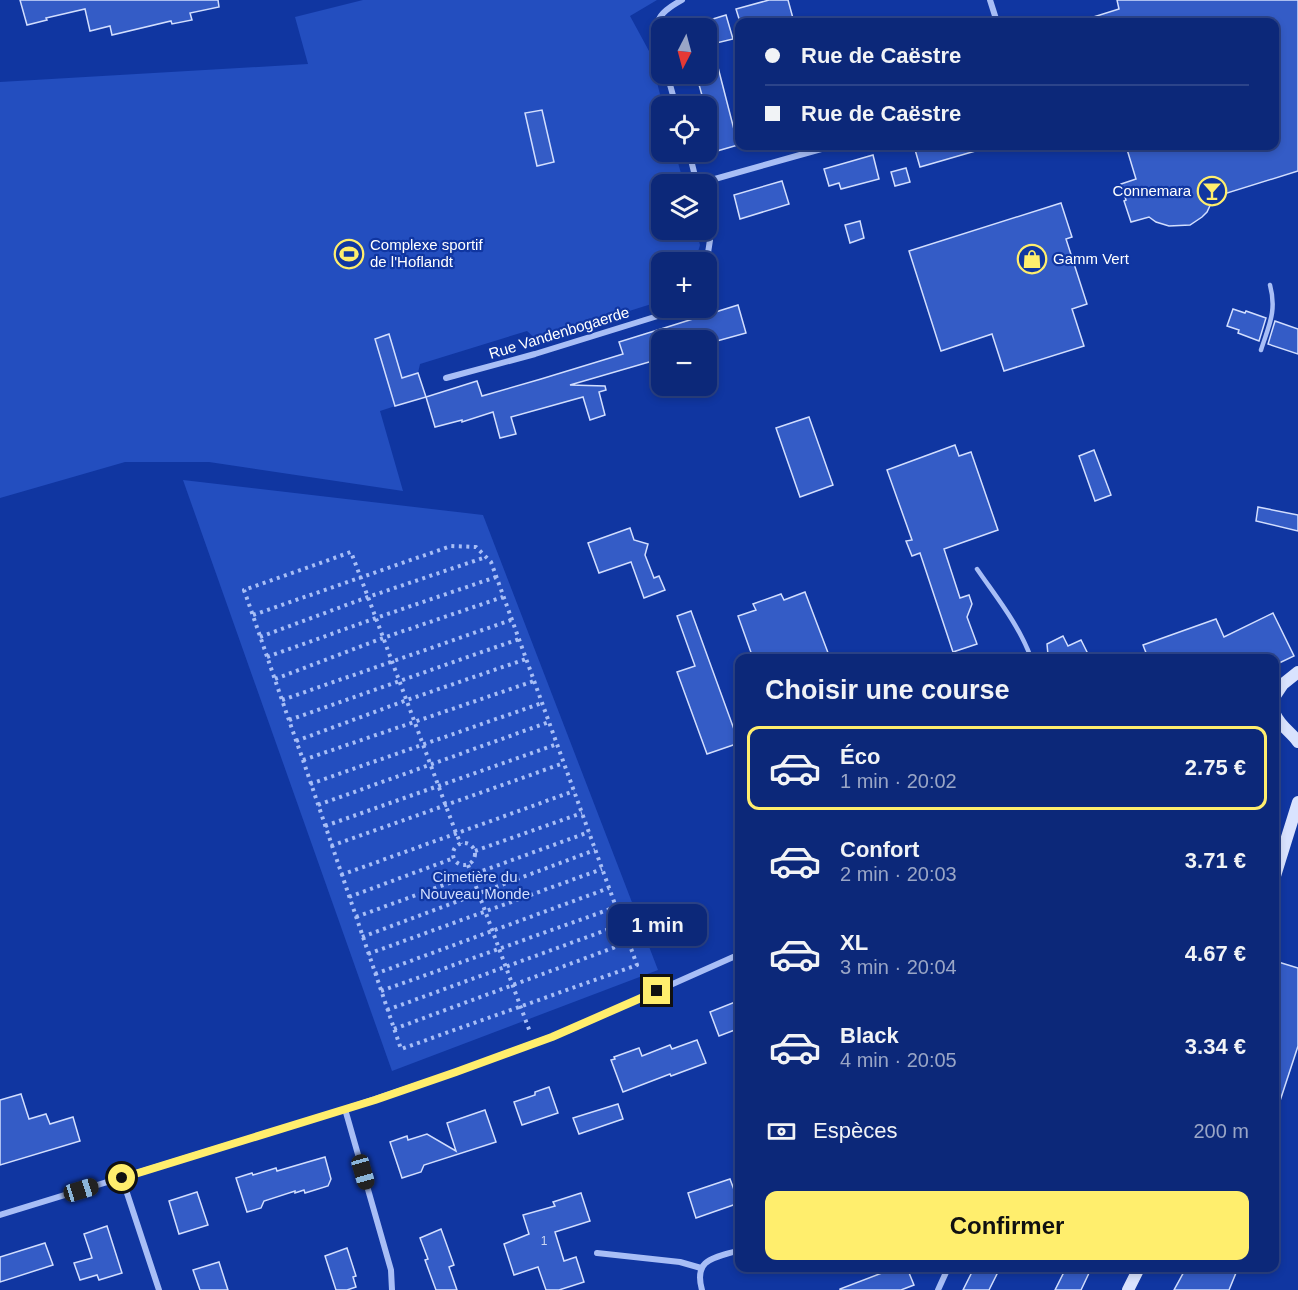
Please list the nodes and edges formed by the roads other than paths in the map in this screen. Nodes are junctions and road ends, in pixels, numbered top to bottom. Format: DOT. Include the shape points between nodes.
graph roads {
  1 [pos="682,0"];
  2 [pos="990,0"];
  3 [pos="659,18"];
  4 [pos="996,18"];
  5 [pos="818,150"];
  6 [pos="717,178"];
  7 [pos="1270,285"];
  8 [pos="651,318"];
  9 [pos="1261,350"];
  10 [pos="446,378"];
  11 [pos="977,569"];
  12 [pos="1028,654"];
  13 [pos="1294,675"];
  14 [pos="1279,683"];
  15 [pos="1279,690"];
  16 [pos="1283,724"];
  17 [pos="1298,742"];
  18 [pos="1298,802"];
  19 [pos="1279,863"];
  20 [pos="735,956"];
  21 [pos="345,1109"];
  22 [pos="122,1178"];
  23 [pos="0,1215"];
  24 [pos="735,1252"];
  25 [pos="597,1253"];
  26 [pos="701,1268"];
  27 [pos="946,1272"];
  28 [pos="1137,1272"];
  29 [pos="159,1290"];
  30 [pos="392,1290"];
  31 [pos="702,1290"];
  32 [pos="938,1290"];
  33 [pos="1128,1290"];
  1 -- 3 [label="street"];
  2 -- 4 [label="street"];
  5 -- 6 [label="street"];
  7 -- 9 [label="lane" via="1274,306"];
  8 -- 10 [label="street, Rue Vandenbogaerde"];
  11 -- 12 [label="lane" via="1014,622"];
  13 -- 14 [label="street"];
  13 -- 15 [label="main road"];
  16 -- 17 [label="main road"];
  18 -- 19 [label="main road"];
  20 -- 21 [label="street" via="534,1044"];
  21 -- 22 [label="street"];
  21 -- 30 [label="street" via="391,1270"];
  22 -- 23 [label="street"];
  22 -- 29 [label="street"];
  24 -- 26 [label="street" via="709,1260"];
  25 -- 26 [label="street"];
  26 -- 31 [label="street"];
  27 -- 32 [label="street"];
  28 -- 33 [label="main road"];
}
